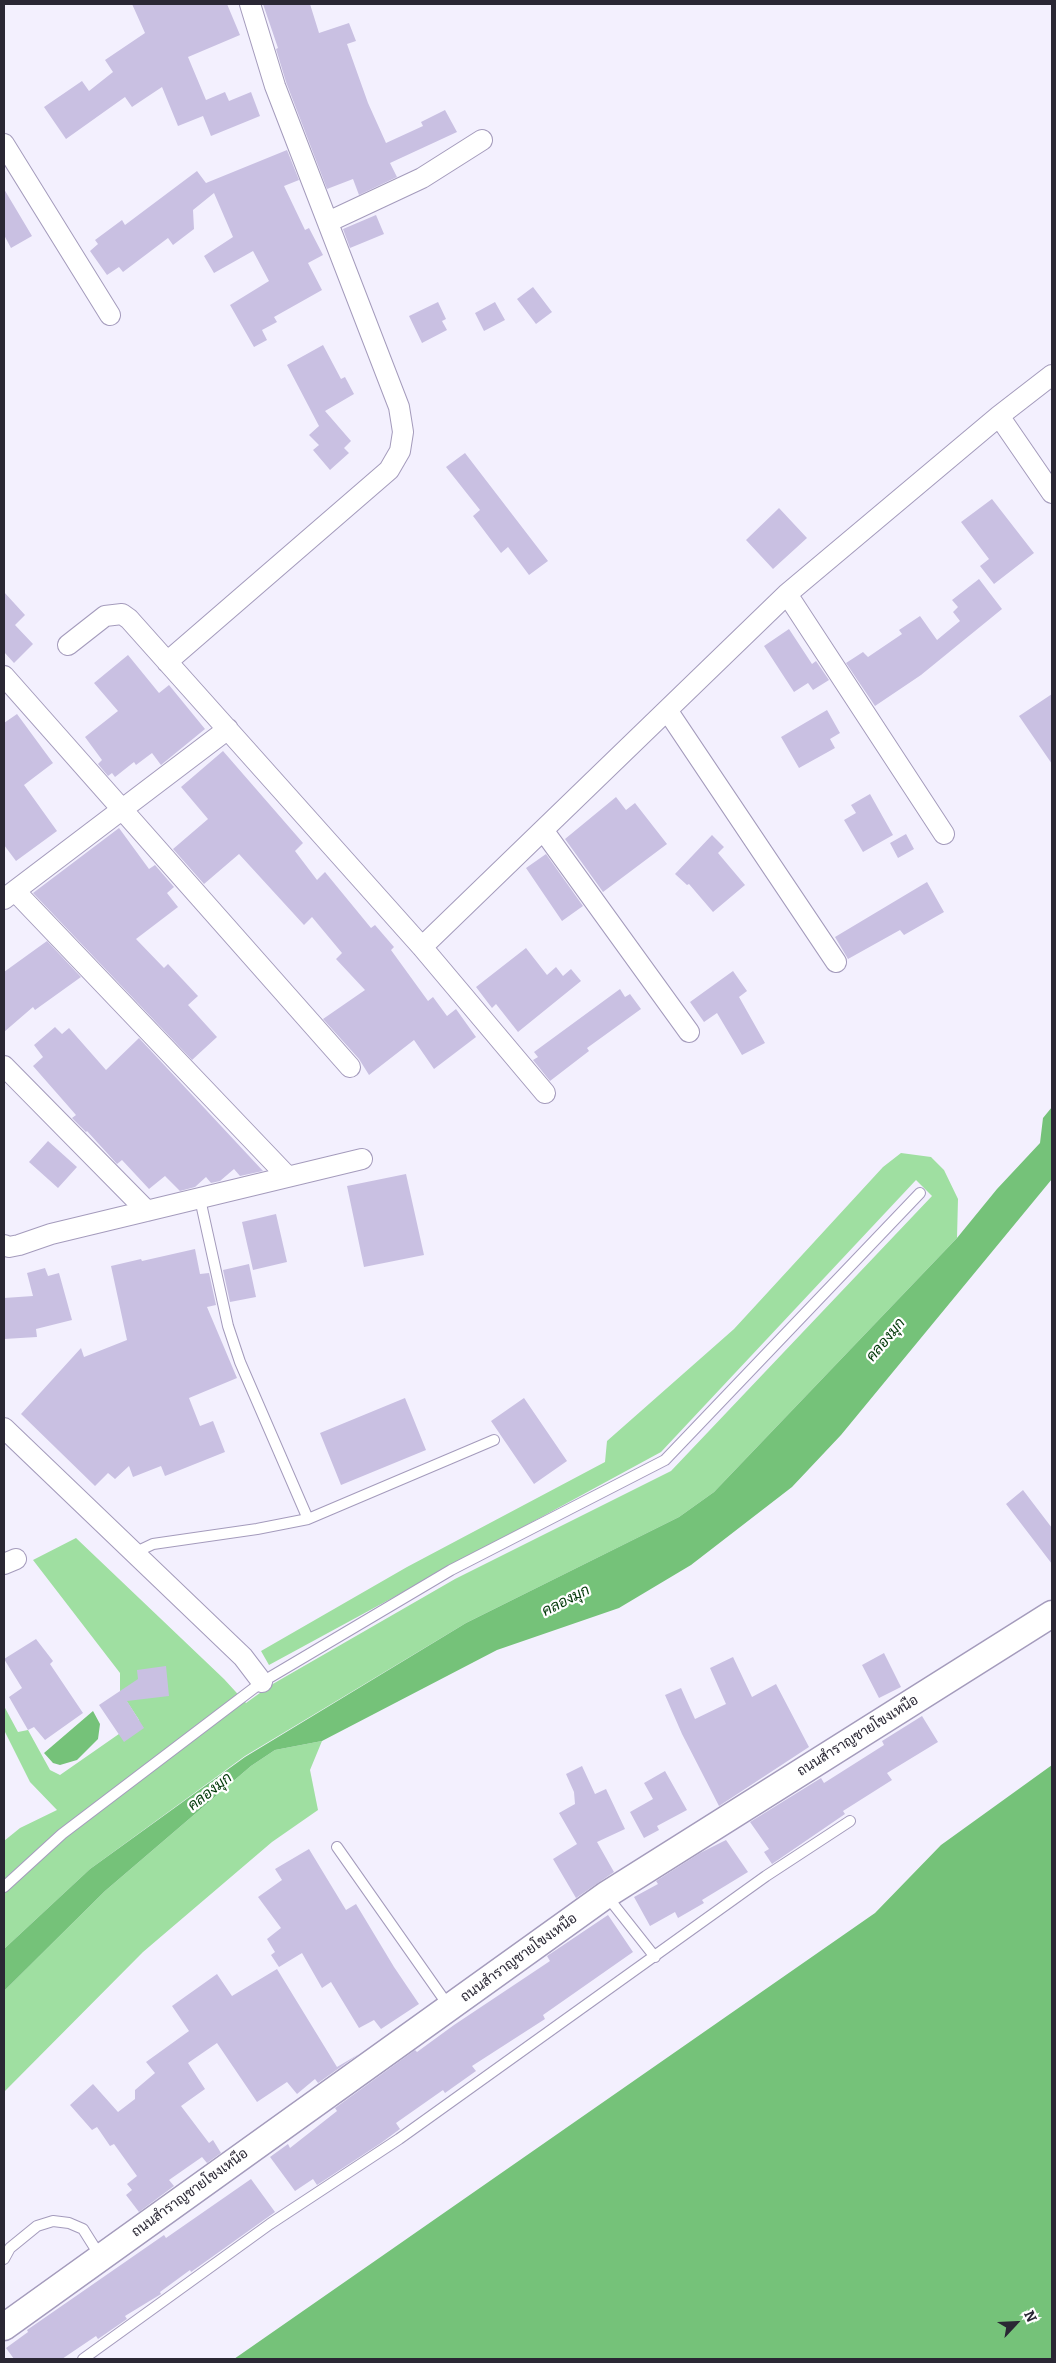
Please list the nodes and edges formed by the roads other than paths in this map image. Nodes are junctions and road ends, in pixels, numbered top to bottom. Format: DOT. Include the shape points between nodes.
graph roads {
  1 [pos="250,4"];
  2 [pos="482,140"];
  3 [pos="4,144"];
  4 [pos="328,222"];
  5 [pos="110,316"];
  6 [pos="1052,375"];
  7 [pos="999,416"];
  8 [pos="1052,493"];
  9 [pos="787,594"];
  10 [pos="68,645"];
  11 [pos="168,662"];
  12 [pos="4,676"];
  13 [pos="667,710"];
  14 [pos="228,729"];
  15 [pos="121,810"];
  16 [pos="543,830"];
  17 [pos="944,834"];
  18 [pos="9,895"];
  19 [pos="422,947"];
  20 [pos="836,962"];
  21 [pos="689,1032"];
  22 [pos="4,1066"];
  23 [pos="350,1066"];
  24 [pos="545,1093"];
  25 [pos="362,1159"];
  26 [pos="288,1177"];
  27 [pos="920,1193"];
  28 [pos="200,1199"];
  29 [pos="147,1211"];
  30 [pos="4,1245"];
  31 [pos="4,1428"];
  32 [pos="494,1440"];
  33 [pos="308,1519"];
  34 [pos="134,1552"];
  35 [pos="1052,1614"];
  36 [pos="262,1682"];
  37 [pos="850,1821"];
  38 [pos="337,1847"];
  39 [pos="4,1887"];
  40 [pos="606,1896"];
  41 [pos="655,1957"];
  42 [pos="450,2008"];
  43 [pos="101,2257"];
  44 [pos="4,2259"];
  45 [pos="4,2327"];
  46 [pos="83,2359"];
  1 -- 4 [label="street" via="276,86"];
  2 -- 4 [label="street" via="422,178"];
  3 -- 5 [label="street"];
  4 -- 11 [label="street" via="399,407 403,432 400,452 389,470"];
  6 -- 7 [label="street"];
  7 -- 8 [label="street"];
  7 -- 9 [label="street"];
  9 -- 13 [label="street"];
  9 -- 17 [label="street"];
  10 -- 11 [label="street" via="106,616 122,614"];
  11 -- 14 [label="street"];
  12 -- 15 [label="street"];
  13 -- 16 [label="street"];
  13 -- 20 [label="street"];
  14 -- 15 [label="street"];
  14 -- 19 [label="street"];
  15 -- 18 [label="street"];
  15 -- 23 [label="street"];
  16 -- 19 [label="street"];
  16 -- 21 [label="street"];
  18 -- 26 [label="street"];
  19 -- 24 [label="street"];
  22 -- 29 [label="street"];
  25 -- 26 [label="street"];
  26 -- 28 [label="street"];
  27 -- 36 [label="lane" via="665,1460 450,1570"];
  28 -- 29 [label="street"];
  28 -- 33 [label="lane" via="228,1326 240,1362"];
  29 -- 30 [label="street" via="19,1245"];
  31 -- 34 [label="street"];
  32 -- 33 [label="lane"];
  33 -- 34 [label="lane" via="153,1544"];
  34 -- 36 [label="street" via="243,1657"];
  35 -- 40 [label="street, ถนนสำราญชายโขงเหนือ"];
  36 -- 39 [label="lane" via="62,1834"];
  37 -- 41 [label="lane" via="766,1876"];
  38 -- 42 [label="lane"];
  40 -- 41 [label="lane"];
  40 -- 42 [label="street, ถนนสำราญชายโขงเหนือ"];
  41 -- 46 [label="lane" via="399,2139 270,2224"];
  42 -- 43 [label="street, ถนนสำราญชายโขงเหนือ"];
  43 -- 44 [label="lane" via="82,2229 53,2221 37,2226 10,2248"];
  43 -- 45 [label="street, ถนนสำราญชายโขงเหนือ"];
}
